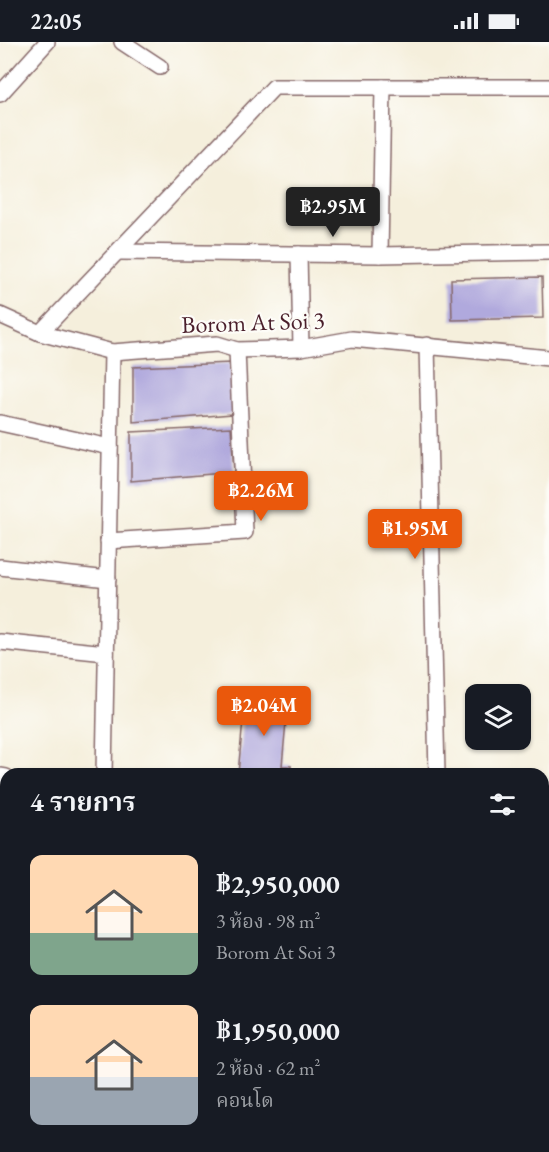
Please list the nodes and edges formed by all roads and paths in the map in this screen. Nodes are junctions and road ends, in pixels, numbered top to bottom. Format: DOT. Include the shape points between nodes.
graph roads {
  1 [pos="47,42"];
  2 [pos="122,42"];
  3 [pos="160,68"];
  4 [pos="383,87"];
  5 [pos="549,87"];
  6 [pos="0,93"];
  7 [pos="118,252"];
  8 [pos="549,252"];
  9 [pos="298,254"];
  10 [pos="380,255"];
  11 [pos="0,315"];
  12 [pos="40,333"];
  13 [pos="427,345"];
  14 [pos="301,348"];
  15 [pos="237,350"];
  16 [pos="112,352"];
  17 [pos="549,358"];
  18 [pos="0,423"];
  19 [pos="110,447"];
  20 [pos="108,541"];
  21 [pos="0,567"];
  22 [pos="108,579"];
  23 [pos="0,642"];
  24 [pos="106,653"];
  25 [pos="104,768"];
  26 [pos="437,768"];
  1 -- 6 [label="street"];
  2 -- 3 [label="street"];
  4 -- 5 [label="street"];
  4 -- 7 [label="street" via="274,87"];
  4 -- 10 [label="street"];
  7 -- 9 [label="street"];
  7 -- 12 [label="street"];
  8 -- 10 [label="street"];
  9 -- 10 [label="street"];
  9 -- 14 [label="street"];
  11 -- 12 [label="street, Borom At Soi 3"];
  12 -- 16 [label="street, Borom At Soi 3"];
  13 -- 14 [label="street, Borom At Soi 3" via="352,339"];
  13 -- 17 [label="street, Borom At Soi 3"];
  13 -- 26 [label="street"];
  14 -- 15 [label="street, Borom At Soi 3"];
  15 -- 16 [label="street, Borom At Soi 3" via="218,344"];
  15 -- 20 [label="street" via="245,532"];
  16 -- 19 [label="street"];
  18 -- 19 [label="street"];
  19 -- 20 [label="street"];
  20 -- 22 [label="street"];
  21 -- 22 [label="street"];
  22 -- 24 [label="street"];
  23 -- 24 [label="street"];
  24 -- 25 [label="street"];
}
